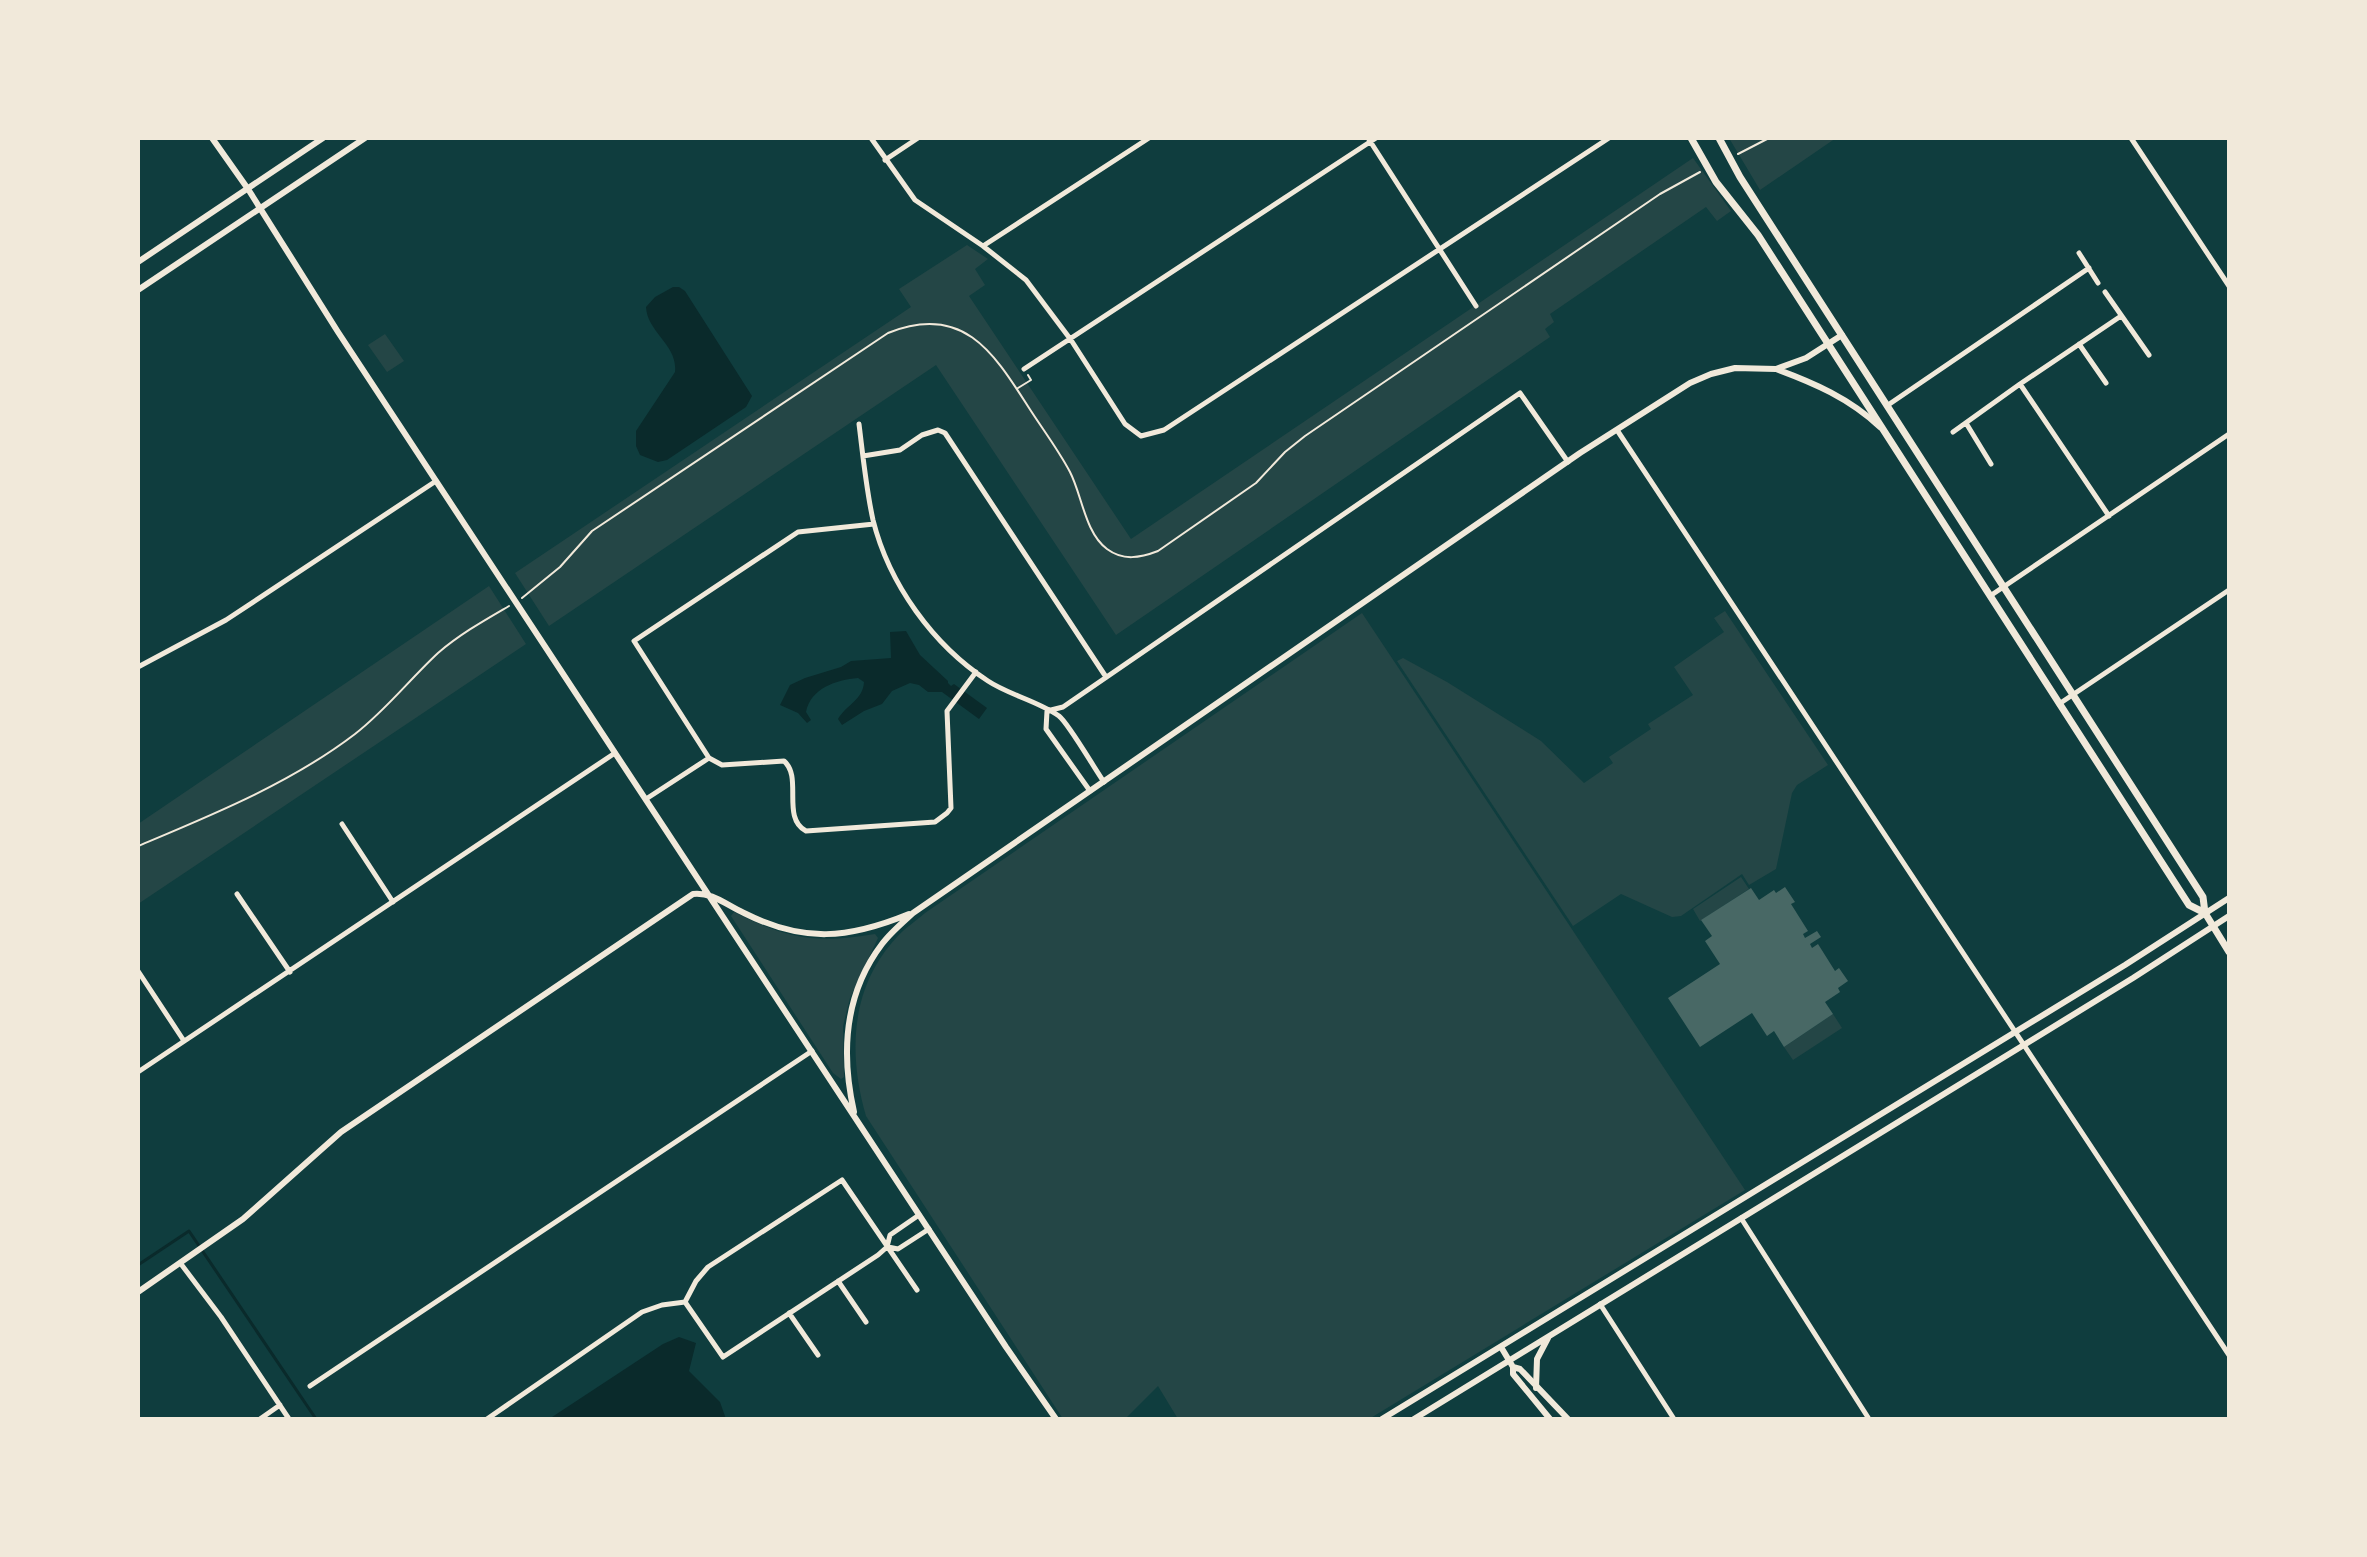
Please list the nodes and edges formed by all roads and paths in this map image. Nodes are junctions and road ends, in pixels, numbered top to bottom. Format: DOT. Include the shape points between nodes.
graph roads {
  1 [pos="212,138"];
  2 [pos="323,138"];
  3 [pos="365,138"];
  4 [pos="871,138"];
  5 [pos="918,138"];
  6 [pos="1149,138"];
  7 [pos="1609,138"];
  8 [pos="1691,138"];
  9 [pos="1719,138"];
  10 [pos="1769,138"];
  11 [pos="2131,138"];
  12 [pos="1371,139"];
  13 [pos="1736,154"];
  14 [pos="885,160"];
  15 [pos="248,189"];
  16 [pos="259,209"];
  17 [pos="1771,225"];
  18 [pos="1758,235"];
  19 [pos="983,246"];
  20 [pos="1439,250"];
  21 [pos="2079,253"];
  22 [pos="138,262"];
  23 [pos="2089,268"];
  24 [pos="2098,283"];
  25 [pos="2229,286"];
  26 [pos="138,290"];
  27 [pos="2105,292"];
  28 [pos="1476,306"];
  29 [pos="2121,316"];
  30 [pos="1842,335"];
  31 [pos="1071,340"];
  32 [pos="1828,344"];
  33 [pos="2079,344"];
  34 [pos="2149,355"];
  35 [pos="1024,369"];
  36 [pos="1776,369"];
  37 [pos="2106,383"];
  38 [pos="2020,384"];
  39 [pos="1017,389"];
  40 [pos="1888,405"];
  41 [pos="1966,423"];
  42 [pos="859,424"];
  43 [pos="1617,430"];
  44 [pos="1953,432"];
  45 [pos="2229,434"];
  46 [pos="1888,435"];
  47 [pos="863,456"];
  48 [pos="1568,462"];
  49 [pos="1991,464"];
  50 [pos="1933,476"];
  51 [pos="436,481"];
  52 [pos="1919,484"];
  53 [pos="2109,516"];
  54 [pos="874,524"];
  55 [pos="2004,587"];
  56 [pos="2229,590"];
  57 [pos="1990,596"];
  58 [pos="512,604"];
  59 [pos="138,667"];
  60 [pos="976,672"];
  61 [pos="1106,677"];
  62 [pos="2074,694"];
  63 [pos="2059,704"];
  64 [pos="1047,711"];
  65 [pos="615,753"];
  66 [pos="709,758"];
  67 [pos="1104,782"];
  68 [pos="1090,791"];
  69 [pos="2136,792"];
  70 [pos="646,799"];
  71 [pos="2122,802"];
  72 [pos="342,824"];
  73 [pos="138,846"];
  74 [pos="707,893"];
  75 [pos="237,894"];
  76 [pos="2229,898"];
  77 [pos="393,902"];
  78 [pos="913,913"];
  79 [pos="2205,913"];
  80 [pos="2229,916"];
  81 [pos="2213,926"];
  82 [pos="2229,952"];
  83 [pos="138,971"];
  84 [pos="290,972"];
  85 [pos="2016,1032"];
  86 [pos="184,1041"];
  87 [pos="2025,1045"];
  88 [pos="812,1051"];
  89 [pos="138,1072"];
  90 [pos="855,1116"];
  91 [pos="1845,1137"];
  92 [pos="1853,1149"];
  93 [pos="919,1215"];
  94 [pos="1741,1218"];
  95 [pos="929,1229"];
  96 [pos="1682,1235"];
  97 [pos="887,1247"];
  98 [pos="1690,1250"];
  99 [pos="181,1264"];
  100 [pos="838,1281"];
  101 [pos="917,1290"];
  102 [pos="138,1292"];
  103 [pos="685,1302"];
  104 [pos="1600,1304"];
  105 [pos="789,1313"];
  106 [pos="866,1322"];
  107 [pos="1550,1335"];
  108 [pos="1501,1347"];
  109 [pos="818,1355"];
  110 [pos="2229,1355"];
  111 [pos="1511,1363"];
  112 [pos="310,1386"];
  113 [pos="1536,1388"];
  114 [pos="280,1405"];
  115 [pos="260,1419"];
  116 [pos="289,1419"];
  117 [pos="487,1419"];
  118 [pos="1056,1419"];
  119 [pos="1382,1419"];
  120 [pos="1414,1419"];
  121 [pos="1550,1419"];
  122 [pos="1568,1419"];
  123 [pos="1674,1419"];
  124 [pos="1869,1419"];
  1 -- 15 [label="street"];
  2 -- 15 [label="street"];
  3 -- 16 [label="street"];
  4 -- 14 [label="street"];
  5 -- 14 [label="street"];
  6 -- 19 [label="street"];
  7 -- 20 [label="street"];
  8 -- 18 [label="main road" via="1716,182"];
  9 -- 17 [label="main road"];
  10 -- 13 [label="path"];
  11 -- 25 [label="street"];
  12 -- 20 [label="street"];
  12 -- 31 [label="street"];
  14 -- 19 [label="street" via="915,200"];
  15 -- 16 [label="street"];
  15 -- 22 [label="street"];
  16 -- 26 [label="street"];
  16 -- 51 [label="street"];
  17 -- 18 [label="main road"];
  17 -- 30 [label="main road"];
  18 -- 32 [label="main road"];
  19 -- 31 [label="street" via="1026,280"];
  20 -- 28 [label="street"];
  20 -- 31 [label="street" via="1164,430 1141,436 1125,424"];
  21 -- 23 [label="street"];
  23 -- 24 [label="street"];
  23 -- 40 [label="street"];
  27 -- 29 [label="street"];
  29 -- 33 [label="street"];
  29 -- 34 [label="street"];
  30 -- 32 [label="street"];
  30 -- 40 [label="main road"];
  31 -- 35 [label="street"];
  32 -- 36 [label="street"];
  32 -- 46 [label="main road"];
  33 -- 37 [label="street"];
  33 -- 38 [label="street"];
  35 -- 39 [label="path" via="1031,380"];
  36 -- 43 [label="street" via="1735,368 1711,374"];
  36 -- 46 [label="street" via="1821,386"];
  38 -- 41 [label="street"];
  38 -- 53 [label="street"];
  40 -- 50 [label="main road"];
  41 -- 44 [label="street"];
  41 -- 49 [label="street"];
  42 -- 47 [label="street"];
  43 -- 48 [label="street"];
  43 -- 85 [label="street"];
  45 -- 53 [label="street"];
  46 -- 52 [label="main road"];
  47 -- 54 [label="street"];
  47 -- 61 [label="street" via="900,450 938,430 945,433"];
  48 -- 61 [label="street" via="1520,393"];
  48 -- 67 [label="street"];
  50 -- 52 [label="main road"];
  50 -- 55 [label="main road"];
  51 -- 59 [label="street" via="226,620"];
  51 -- 65 [label="street"];
  52 -- 57 [label="main road"];
  53 -- 55 [label="street"];
  54 -- 60 [label="street" via="917,612"];
  54 -- 66 [label="street" via="798,532 634,641"];
  55 -- 57 [label="street"];
  55 -- 62 [label="main road"];
  56 -- 62 [label="street"];
  57 -- 63 [label="main road"];
  58 -- 73 [label="path" via="437,654 385,709 308,766"];
  60 -- 64 [label="street"];
  60 -- 66 [label="street" via="950,707 951,808 935,822 806,831 795,818 784,761 722,765"];
  61 -- 64 [label="street" via="1063,707"];
  62 -- 63 [label="street"];
  62 -- 69 [label="main road"];
  63 -- 71 [label="main road"];
  64 -- 67 [label="street" via="1060,717"];
  64 -- 68 [label="street" via="1046,729"];
  65 -- 70 [label="street"];
  65 -- 77 [label="street"];
  66 -- 70 [label="street"];
  67 -- 68 [label="street"];
  68 -- 78 [label="street"];
  69 -- 71 [label="main road"];
  69 -- 79 [label="main road" via="2203,897"];
  70 -- 74 [label="street"];
  71 -- 79 [label="main road" via="2189,905"];
  72 -- 77 [label="street"];
  74 -- 78 [label="street" via="763,923 818,936 876,928"];
  74 -- 88 [label="street"];
  74 -- 99 [label="street" via="693,894 341,1132"];
  75 -- 84 [label="street"];
  76 -- 79 [label="street"];
  77 -- 84 [label="street"];
  78 -- 90 [label="street" via="883,942 855,994 846,1052"];
  79 -- 81 [label="main road"];
  79 -- 85 [label="street"];
  80 -- 81 [label="street"];
  81 -- 82 [label="main road"];
  81 -- 87 [label="street"];
  83 -- 86 [label="street"];
  84 -- 86 [label="street"];
  85 -- 87 [label="street"];
  85 -- 91 [label="street"];
  86 -- 89 [label="street"];
  87 -- 92 [label="street"];
  87 -- 110 [label="street"];
  88 -- 90 [label="street"];
  88 -- 112 [label="street"];
  90 -- 93 [label="street"];
  91 -- 92 [label="street"];
  91 -- 96 [label="street"];
  92 -- 94 [label="street"];
  93 -- 95 [label="street"];
  93 -- 97 [label="street" via="890,1235"];
  94 -- 98 [label="street"];
  94 -- 124 [label="street"];
  95 -- 97 [label="street" via="898,1249"];
  95 -- 118 [label="street"];
  96 -- 98 [label="street"];
  96 -- 108 [label="street"];
  97 -- 100 [label="street"];
  97 -- 101 [label="street"];
  97 -- 103 [label="street" via="842,1180 708,1267"];
  98 -- 104 [label="street"];
  99 -- 102 [label="street"];
  99 -- 114 [label="street"];
  100 -- 105 [label="street"];
  100 -- 106 [label="street"];
  103 -- 105 [label="street" via="723,1357"];
  103 -- 117 [label="street" via="642,1312"];
  104 -- 107 [label="street"];
  104 -- 123 [label="street"];
  105 -- 109 [label="street"];
  107 -- 111 [label="street"];
  107 -- 113 [label="street" via="1538,1356"];
  108 -- 111 [label="street"];
  108 -- 119 [label="street"];
  111 -- 113 [label="street"];
  111 -- 120 [label="street"];
  111 -- 121 [label="street" via="1513,1374"];
  113 -- 122 [label="street"];
  114 -- 115 [label="street"];
  114 -- 116 [label="street"];
}
